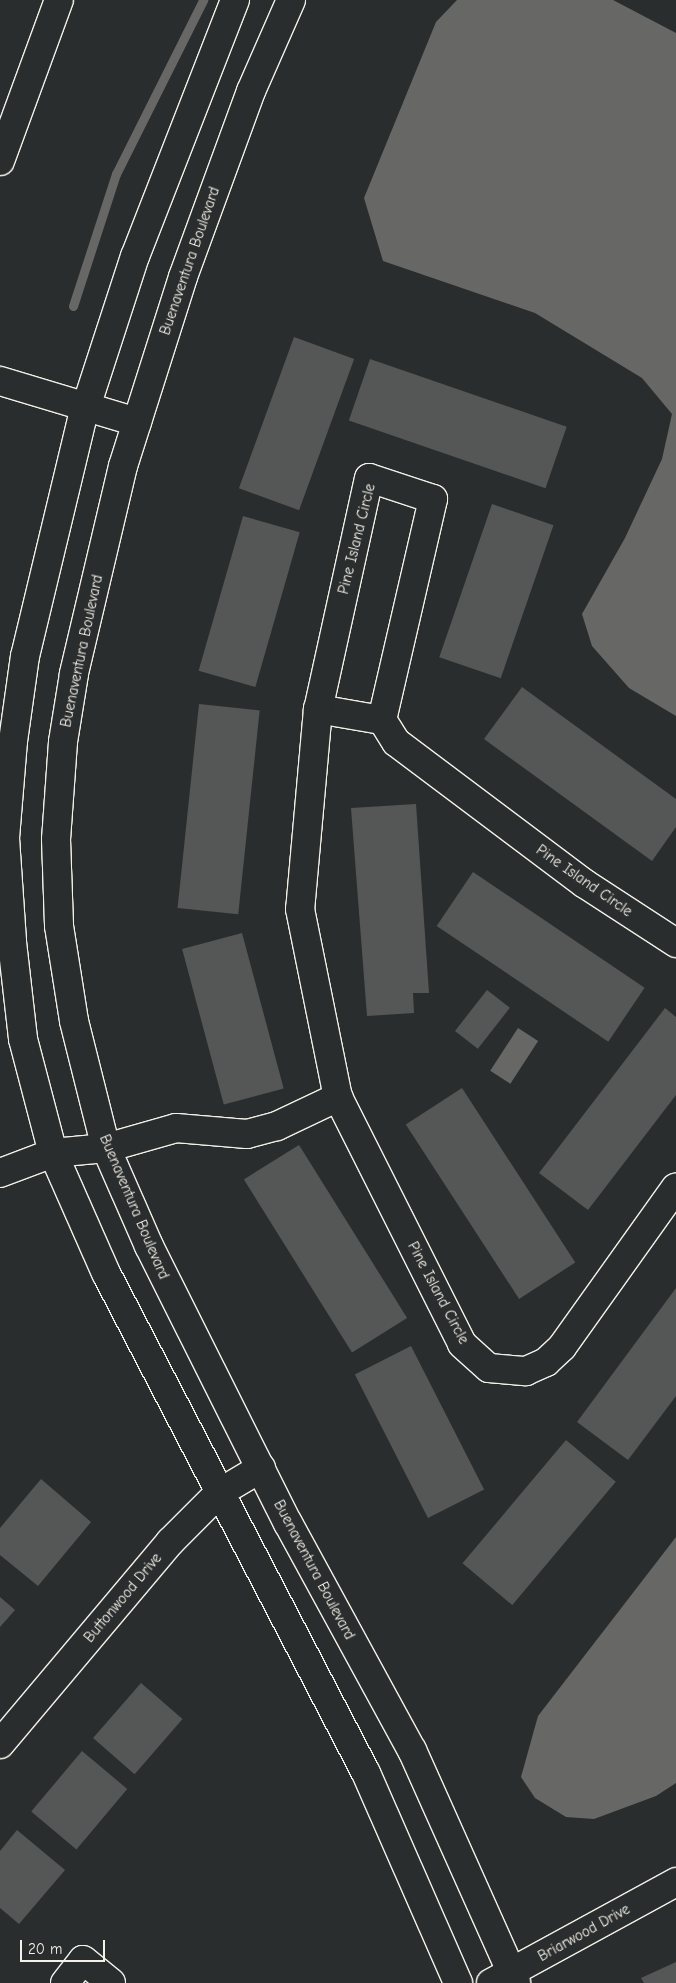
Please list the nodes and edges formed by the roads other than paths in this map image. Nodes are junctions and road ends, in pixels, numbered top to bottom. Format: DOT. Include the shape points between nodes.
graph roads {
  1 [pos="58,0"];
  2 [pos="235,0"];
  3 [pos="292,0"];
  4 [pos="0,161"];
  5 [pos="0,381"];
  6 [pos="86,406"];
  7 [pos="137,422"];
  8 [pos="318,709"];
  9 [pos="382,720"];
  10 [pos="676,943"];
  11 [pos="338,1097"];
  12 [pos="106,1148"];
  13 [pos="54,1153"];
  14 [pos="0,1173"];
  15 [pos="676,1187"];
  16 [pos="261,1468"];
  17 [pos="219,1493"];
  18 [pos="0,1744"];
  19 [pos="676,1882"];
  20 [pos="506,1979"];
  21 [pos="64,1983"];
  22 [pos="110,1983"];
  23 [pos="458,1983"];
  1 -- 4 [label="main road"];
  2 -- 6 [label="main road" via="135,256"];
  3 -- 7 [label="main road, Buenaventura Boulevard" via="241,119 183,277"];
  5 -- 6 [label="main road"];
  6 -- 7 [label="main road"];
  6 -- 13 [label="main road" via="25,656 13,741 5,838 23,1039"];
  7 -- 12 [label="main road, Buenaventura Boulevard" via="74,674 64,742 56,839 60,926 74,1021"];
  8 -- 9 [label="main road"];
  8 -- 9 [label="main road, Pine Island Circle" via="369,478 433,499"];
  8 -- 11 [label="main road, Pine Island Circle" via="300,909"];
  9 -- 10 [label="main road, Pine Island Circle" via="396,742 415,759 585,884"];
  11 -- 12 [label="main road" via="277,1126 247,1134 176,1128"];
  11 -- 15 [label="main road, Pine Island Circle" via="462,1344 489,1368 526,1370 546,1362 562,1347"];
  12 -- 13 [label="main road"];
  12 -- 16 [label="main road, Buenaventura Boulevard" via="149,1246"];
  13 -- 14 [label="main road"];
  13 -- 17 [label="main road" via="106,1273"];
  16 -- 17 [label="main road, Buttonwood Drive"];
  16 -- 20 [label="main road, Buenaventura Boulevard" via="412,1750"];
  17 -- 18 [label="main road, Buttonwood Drive" via="170,1542"];
  17 -- 23 [label="main road" via="366,1773"];
  19 -- 20 [label="main road, Briarwood Drive"];
  21 -- 22 [label="main road" via="84,1960"];
}
